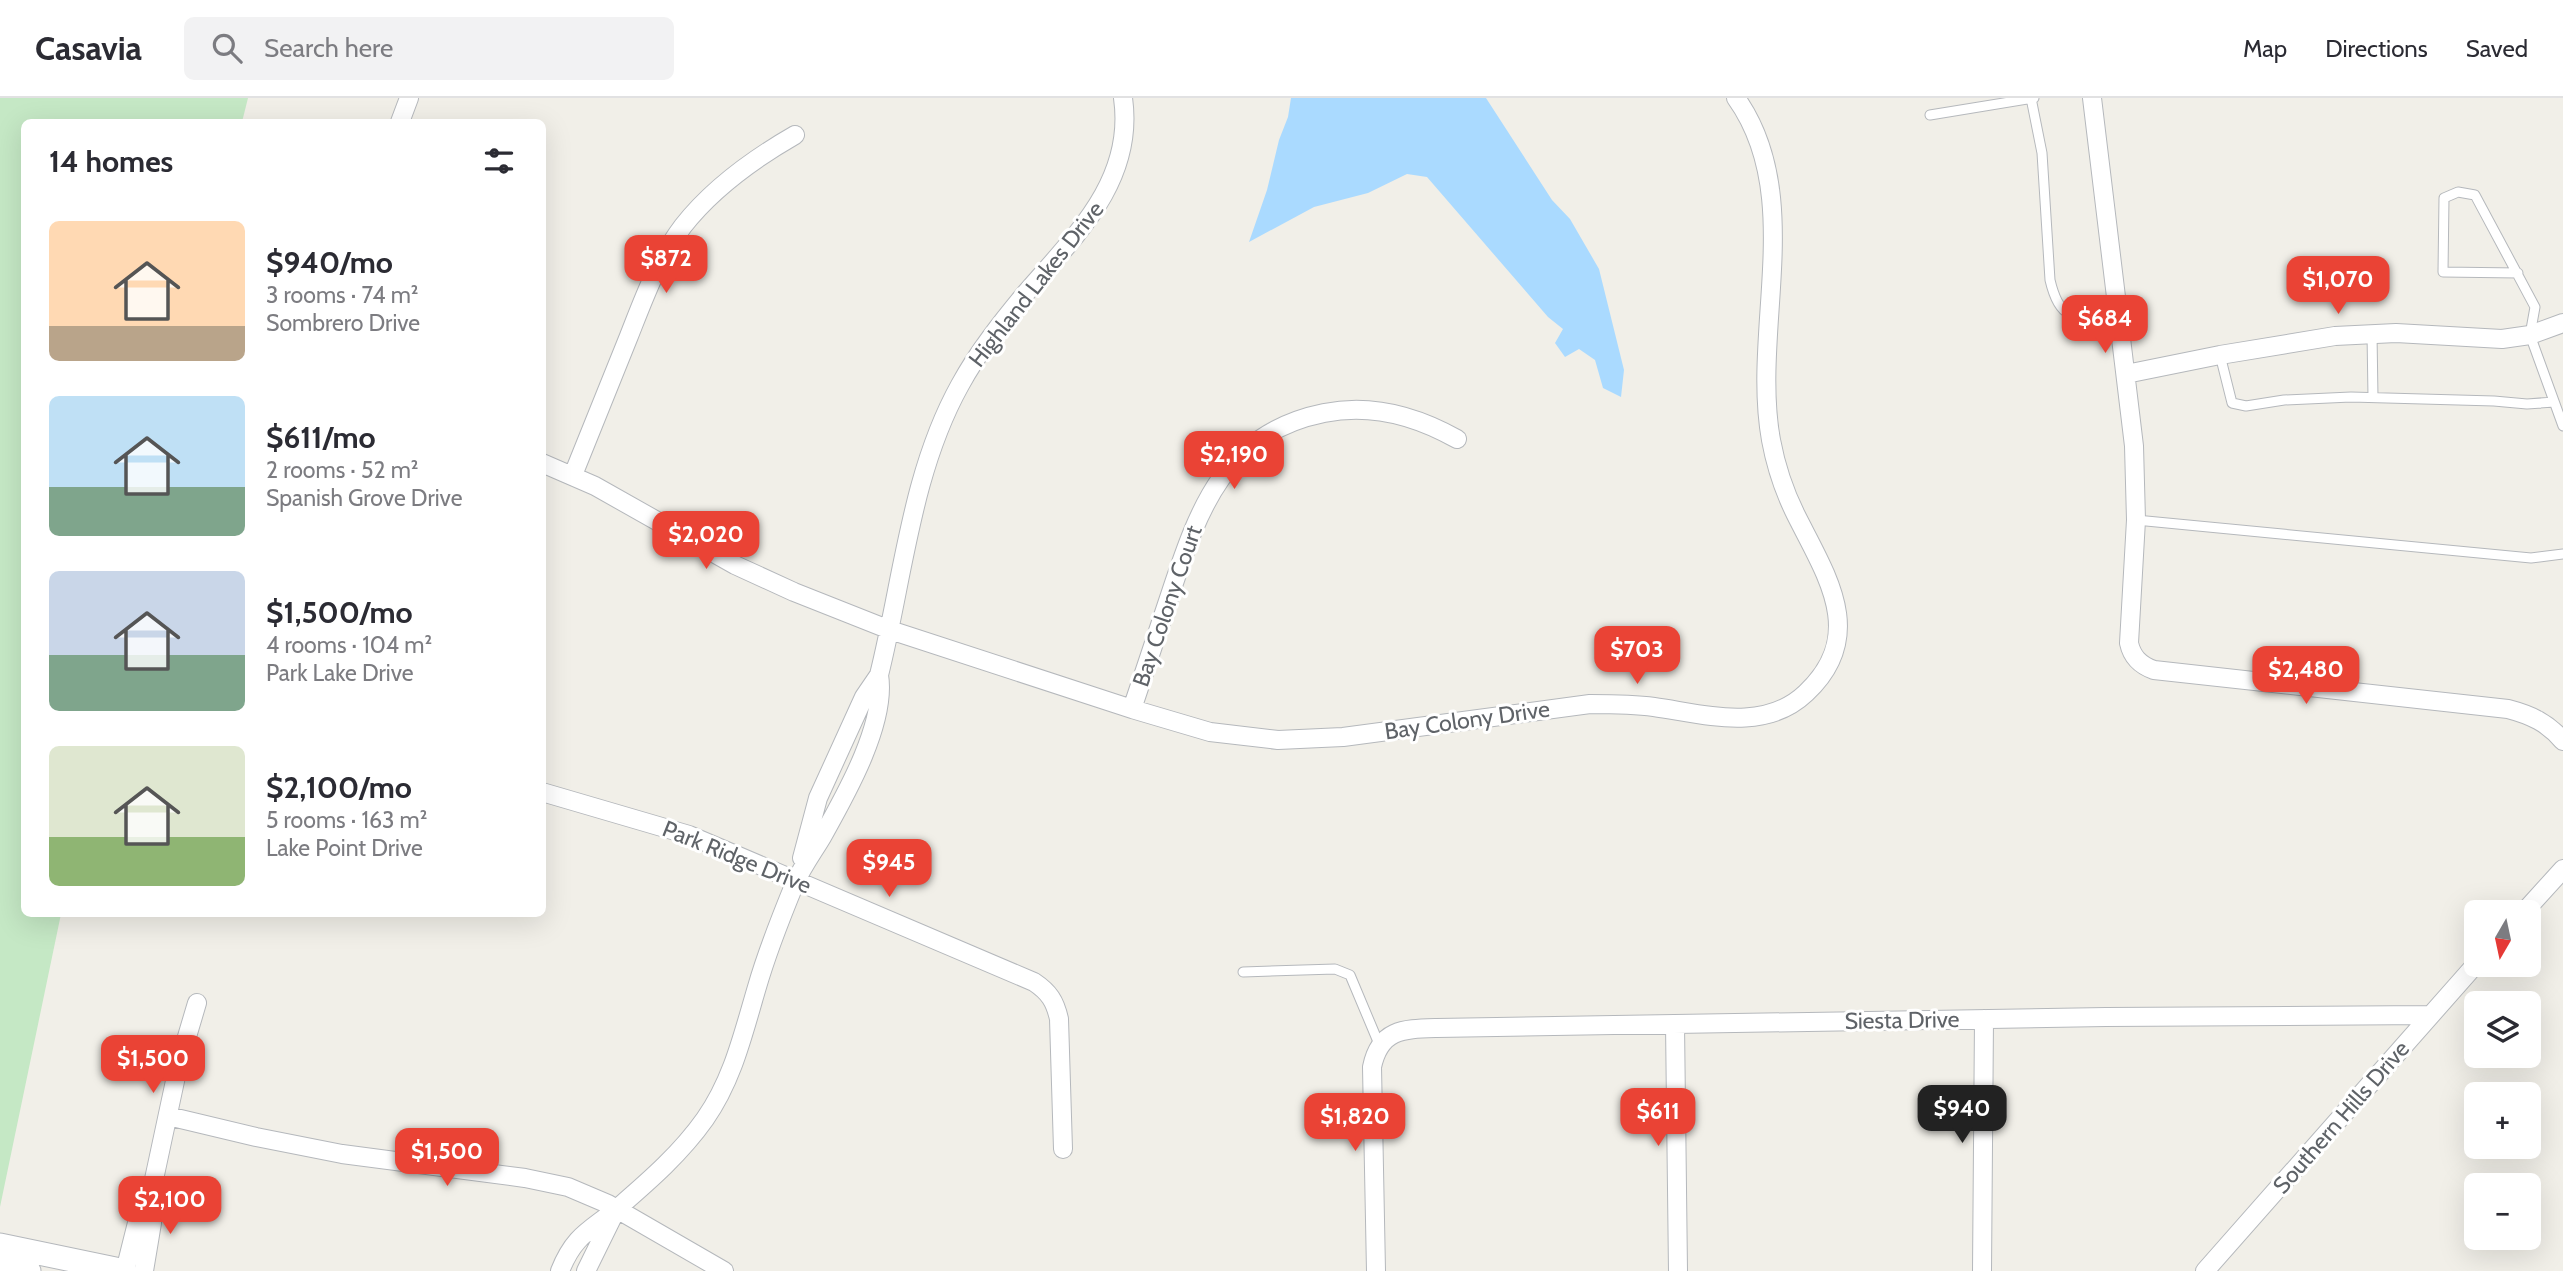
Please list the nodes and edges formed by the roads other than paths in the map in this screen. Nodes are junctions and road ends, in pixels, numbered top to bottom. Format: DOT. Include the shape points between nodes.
graph roads {
  1 [pos="409,98"];
  2 [pos="1123,98"];
  3 [pos="1736,98"];
  4 [pos="2032,98"];
  5 [pos="2092,98"];
  6 [pos="1930,115"];
  7 [pos="401,119"];
  8 [pos="795,135"];
  9 [pos="2518,273"];
  10 [pos="2119,311"];
  11 [pos="2563,323"];
  12 [pos="2372,334"];
  13 [pos="2530,335"];
  14 [pos="2220,355"];
  15 [pos="2126,374"];
  16 [pos="2373,397"];
  17 [pos="2554,402"];
  18 [pos="2563,426"];
  19 [pos="1457,439"];
  20 [pos="546,465"];
  21 [pos="573,475"];
  22 [pos="2136,520"];
  23 [pos="2563,554"];
  24 [pos="890,630"];
  25 [pos="879,676"];
  26 [pos="1132,709"];
  27 [pos="2563,741"];
  28 [pos="837,755"];
  29 [pos="858,764"];
  30 [pos="546,793"];
  31 [pos="2563,869"];
  32 [pos="796,880"];
  33 [pos="2535,900"];
  34 [pos="1243,972"];
  35 [pos="2464,977"];
  36 [pos="197,1003"];
  37 [pos="2430,1015"];
  38 [pos="1984,1019"];
  39 [pos="1675,1024"];
  40 [pos="1379,1044"];
  41 [pos="168,1115"];
  42 [pos="1063,1149"];
  43 [pos="150,1198"];
  44 [pos="617,1209"];
  45 [pos="0,1245"];
  46 [pos="0,1265"];
  47 [pos="29,1271"];
  48 [pos="125,1271"];
  49 [pos="144,1271"];
  50 [pos="560,1271"];
  51 [pos="586,1271"];
  52 [pos="724,1271"];
  53 [pos="1376,1271"];
  54 [pos="1678,1271"];
  55 [pos="1982,1271"];
  56 [pos="2205,1271"];
  1 -- 7 [label="street"];
  2 -- 24 [label="street, Highland Lakes Drive" via="1121,154 1103,199 989,339 946,412 918,495"];
  3 -- 26 [label="street, Bay Colony Drive" via="1762,150 1771,200 1768,407 1775,463 1831,585 1837,608 1832,654 1805,694 1784,709 1760,717 1734,719 1641,705 1590,704 1311,740 1244,737"];
  4 -- 6 [label="lane"];
  4 -- 10 [label="lane" via="2042,153 2054,300 2063,313 2077,316"];
  5 -- 10 [label="street"];
  8 -- 21 [label="street" via="720,190 670,244"];
  9 -- 9 [label="lane" via="2443,272 2444,198 2458,192 2475,195"];
  9 -- 13 [label="lane" via="2535,307"];
  10 -- 15 [label="street"];
  11 -- 13 [label="street"];
  12 -- 13 [label="street" via="2480,340"];
  12 -- 14 [label="street" via="2302,340"];
  12 -- 16 [label="lane"];
  13 -- 17 [label="lane"];
  14 -- 15 [label="street"];
  14 -- 16 [label="lane" via="2232,403 2246,406"];
  15 -- 22 [label="street"];
  16 -- 17 [label="lane"];
  17 -- 18 [label="lane"];
  19 -- 26 [label="street, Bay Colony Court" via="1410,417 1352,409 1311,415 1253,445 1220,478 1196,522"];
  20 -- 21 [label="street"];
  21 -- 24 [label="street" via="735,565"];
  22 -- 23 [label="lane" via="2531,558"];
  22 -- 27 [label="street" via="2130,615 2131,651 2139,663 2154,670 2501,707 2535,717"];
  24 -- 25 [label="street, Highland Lakes Drive"];
  24 -- 26 [label="street, Bay Colony Drive"];
  25 -- 28 [label="street, Highland Lakes Drive"];
  25 -- 29 [label="street, Highland Lakes Drive" via="879,709"];
  28 -- 29 [label="street"];
  28 -- 32 [label="street, Highland Lakes Drive" via="815,808"];
  29 -- 32 [label="street, Highland Lakes Drive"];
  30 -- 32 [label="street, Park Ridge Drive" via="677,831"];
  31 -- 33 [label="street"];
  32 -- 42 [label="street, Park Ridge Drive" via="1047,991 1059,1019"];
  32 -- 44 [label="street, Highland Lakes Drive" via="738,1053 718,1098 674,1157"];
  34 -- 40 [label="lane" via="1344,971 1350,975"];
  35 -- 37 [label="street, Southern Hills Drive"];
  36 -- 41 [label="street"];
  37 -- 38 [label="street, Siesta Drive"];
  37 -- 56 [label="street, Southern Hills Drive"];
  38 -- 39 [label="street, Siesta Drive"];
  38 -- 55 [label="street"];
  39 -- 40 [label="street, Siesta Drive" via="1417,1028 1392,1034"];
  39 -- 54 [label="street"];
  40 -- 53 [label="street" via="1371,1087"];
  41 -- 43 [label="street"];
  41 -- 44 [label="street" via="342,1154 549,1182"];
  43 -- 48 [label="street" via="138,1219"];
  43 -- 49 [label="street" via="152,1223"];
  44 -- 50 [label="street, Highland Lakes Drive" via="581,1236"];
  44 -- 51 [label="street, Highland Lakes Drive"];
  44 -- 52 [label="street"];
  45 -- 48 [label="street"];
  46 -- 47 [label="street"];
}
